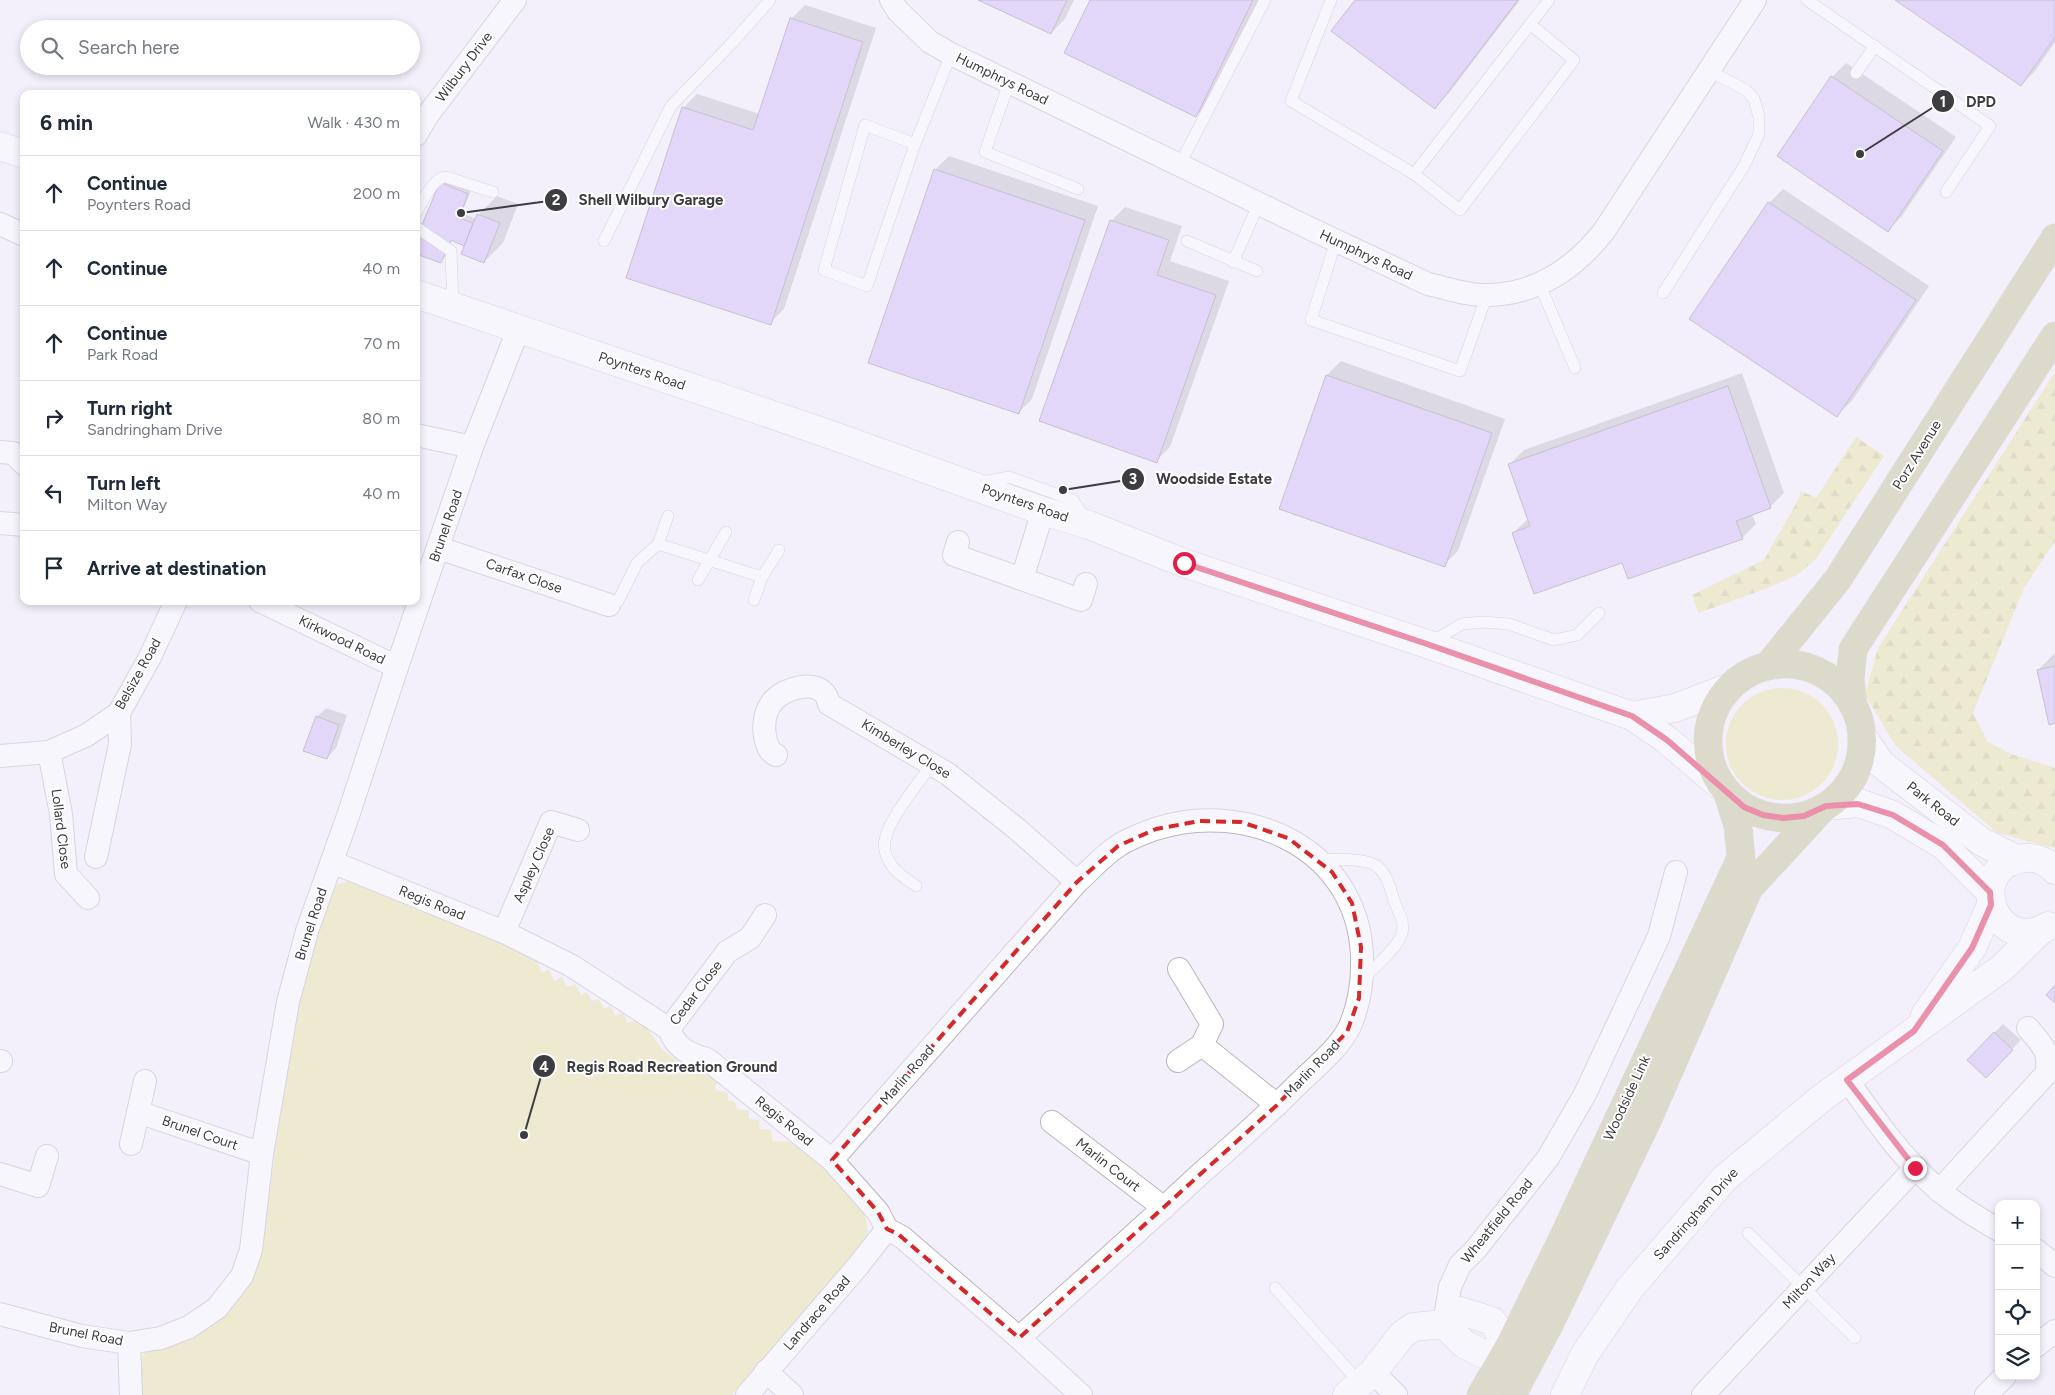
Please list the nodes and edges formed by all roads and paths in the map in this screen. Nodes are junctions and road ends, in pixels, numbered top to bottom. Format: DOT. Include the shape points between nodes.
graph roads {
  1 [pos="515,0"];
  2 [pos="770,0"];
  3 [pos="891,0"];
  4 [pos="1265,0"];
  5 [pos="1331,0"];
  6 [pos="1549,0"];
  7 [pos="1755,0"];
  8 [pos="1807,0"];
  9 [pos="1530,24"];
  10 [pos="1874,46"];
  11 [pos="951,54"];
  12 [pos="1709,71"];
  13 [pos="1856,73"];
  14 [pos="1009,83"];
  15 [pos="420,128"];
  16 [pos="915,144"];
  17 [pos="0,146"];
  18 [pos="20,153"];
  19 [pos="1180,164"];
  20 [pos="1414,174"];
  21 [pos="1078,189"];
  22 [pos="493,192"];
  23 [pos="1946,192"];
  24 [pos="1259,203"];
  25 [pos="420,208"];
  26 [pos="0,224"];
  27 [pos="420,230"];
  28 [pos="20,233"];
  29 [pos="2055,238"];
  30 [pos="604,241"];
  31 [pos="1187,241"];
  32 [pos="1336,241"];
  33 [pos="1233,262"];
  34 [pos="1257,271"];
  35 [pos="1540,285"];
  36 [pos="1663,293"];
  37 [pos="1487,295"];
  38 [pos="420,296"];
  39 [pos="453,308"];
  40 [pos="518,330"];
  41 [pos="2055,336"];
  42 [pos="1575,368"];
  43 [pos="420,436"];
  44 [pos="472,447"];
  45 [pos="0,452"];
  46 [pos="20,460"];
  47 [pos="971,484"];
  48 [pos="1044,511"];
  49 [pos="668,516"];
  50 [pos="0,523"];
  51 [pos="20,525"];
  52 [pos="1090,525"];
  53 [pos="726,532"];
  54 [pos="958,542"];
  55 [pos="658,544"];
  56 [pos="439,548"];
  57 [pos="779,550"];
  58 [pos="710,560"];
  59 [pos="762,577"];
  60 [pos="1022,579"];
  61 [pos="698,580"];
  62 [pos="1086,584"];
  63 [pos="754,600"];
  64 [pos="420,602"];
  65 [pos="174,605"];
  66 [pos="268,605"];
  67 [pos="419,605"];
  68 [pos="609,605"];
  69 [pos="1600,613"];
  70 [pos="1427,644"];
  71 [pos="1768,666"];
  72 [pos="397,667"];
  73 [pos="1730,687"];
  74 [pos="1853,705"];
  75 [pos="119,713"];
  76 [pos="1632,716"];
  77 [pos="1862,736"];
  78 [pos="49,752"];
  79 [pos="776,755"];
  80 [pos="0,756"];
  81 [pos="932,764"];
  82 [pos="1725,791"];
  83 [pos="1824,807"];
  84 [pos="578,830"];
  85 [pos="96,857"];
  86 [pos="1319,859"];
  87 [pos="2016,859"];
  88 [pos="332,862"];
  89 [pos="2054,868"];
  90 [pos="1676,872"];
  91 [pos="1077,882"];
  92 [pos="916,886"];
  93 [pos="88,898"];
  94 [pos="1991,898"];
  95 [pos="765,915"];
  96 [pos="2050,924"];
  97 [pos="504,932"];
  98 [pos="1178,970"];
  99 [pos="1362,980"];
  100 [pos="2028,1028"];
  101 [pos="669,1029"];
  102 [pos="1914,1031"];
  103 [pos="1202,1044"];
  104 [pos="1178,1061"];
  105 [pos="2052,1066"];
  106 [pos="145,1080"];
  107 [pos="1847,1080"];
  108 [pos="1277,1105"];
  109 [pos="138,1112"];
  110 [pos="1052,1122"];
  111 [pos="131,1144"];
  112 [pos="262,1154"];
  113 [pos="47,1156"];
  114 [pos="832,1160"];
  115 [pos="1915,1168"];
  116 [pos="0,1174"];
  117 [pos="1939,1191"];
  118 [pos="1164,1208"];
  119 [pos="1995,1228"];
  120 [pos="887,1229"];
  121 [pos="1748,1233"];
  122 [pos="2040,1253"];
  123 [pos="2055,1266"];
  124 [pos="1275,1288"];
  125 [pos="1803,1288"];
  126 [pos="0,1314"];
  127 [pos="1444,1324"];
  128 [pos="2055,1331"];
  129 [pos="1019,1338"];
  130 [pos="1855,1338"];
  131 [pos="129,1343"];
  132 [pos="2040,1343"];
  133 [pos="1520,1353"];
  134 [pos="766,1371"];
  135 [pos="2001,1380"];
  136 [pos="1360,1383"];
  137 [pos="131,1395"];
  138 [pos="747,1395"];
  139 [pos="792,1395"];
  140 [pos="1082,1395"];
  141 [pos="1396,1395"];
  142 [pos="1481,1395"];
  143 [pos="1512,1395"];
  144 [pos="1564,1395"];
  145 [pos="1703,1395"];
  146 [pos="1986,1395"];
  1 -- 15 [label="street, Wilbury Drive"];
  2 -- 30 [label="lane" via="671,106"];
  3 -- 11 [label="street, Humphrys Road" via="930,42"];
  4 -- 19 [label="lane"];
  5 -- 20 [label="lane" via="1291,101"];
  6 -- 9 [label="lane"];
  7 -- 12 [label="street, Humphrys Road"];
  8 -- 10 [label="lane"];
  9 -- 20 [label="lane"];
  9 -- 20 [label="lane" via="1574,60 1460,210"];
  10 -- 13 [label="lane"];
  10 -- 23 [label="lane" via="1990,126"];
  11 -- 14 [label="street, Humphrys Road"];
  11 -- 16 [label="lane"];
  12 -- 35 [label="street, Humphrys Road" via="1590,250 1569,268"];
  12 -- 36 [label="lane" via="1746,90 1754,99 1759,134 1744,166"];
  14 -- 19 [label="street, Humphrys Road"];
  14 -- 21 [label="lane" via="985,152"];
  16 -- 16 [label="lane" via="867,286 824,270 865,125"];
  17 -- 18 [label="street"];
  19 -- 24 [label="street, Humphrys Road"];
  22 -- 25 [label="lane" via="441,178"];
  24 -- 32 [label="street, Humphrys Road"];
  24 -- 33 [label="lane"];
  26 -- 28 [label="street"];
  27 -- 39 [label="lane" via="451,251"];
  29 -- 71 [label="main road, Porz Avenue" via="1838,578"];
  31 -- 33 [label="lane"];
  32 -- 37 [label="street, Humphrys Road" via="1428,284"];
  32 -- 37 [label="lane" via="1311,320 1460,371"];
  33 -- 34 [label="lane"];
  35 -- 37 [label="street, Humphrys Road" via="1513,293"];
  35 -- 42 [label="lane"];
  38 -- 39 [label="street, Poynters Road"];
  39 -- 40 [label="street, Poynters Road"];
  40 -- 44 [label="street, Brunel Road"];
  40 -- 47 [label="street, Poynters Road"];
  41 -- 74 [label="main road" via="1853,649 1850,679"];
  43 -- 44 [label="street"];
  44 -- 56 [label="street, Brunel Road"];
  45 -- 46 [label="street" via="13,453"];
  47 -- 48 [label="street, Poynters Road"];
  47 -- 52 [label="lane" via="1009,477 1073,500"];
  48 -- 52 [label="street, Poynters Road"];
  48 -- 60 [label="street"];
  49 -- 55 [label="lane"];
  50 -- 51 [label="street"];
  52 -- 70 [label="street, Poynters Road" via="1184,563"];
  53 -- 58 [label="lane"];
  54 -- 60 [label="street" via="954,555"];
  55 -- 58 [label="lane"];
  55 -- 68 [label="lane" via="637,563 618,601"];
  56 -- 64 [label="street, Brunel Road"];
  56 -- 68 [label="street, Carfax Close"];
  57 -- 59 [label="lane"];
  58 -- 59 [label="lane"];
  58 -- 61 [label="lane"];
  59 -- 63 [label="lane"];
  60 -- 62 [label="street" via="1081,600"];
  65 -- 75 [label="street, Belsize Road"];
  66 -- 72 [label="street, Kirkwood Road"];
  67 -- 72 [label="street, Brunel Road"];
  69 -- 70 [label="lane" via="1577,635 1554,640 1509,624 1482,622 1462,624"];
  70 -- 76 [label="street, Poynters Road"];
  71 -- 73 [label="main road" via="1754,670"];
  71 -- 74 [label="main road" via="1788,664 1826,676"];
  72 -- 88 [label="street, Brunel Road"];
  73 -- 76 [label="street, Poynters Road" via="1675,708"];
  73 -- 82 [label="main road" via="1717,704 1709,725 1707,747 1712,768"];
  74 -- 77 [label="main road"];
  75 -- 78 [label="street, Belsize Road" via="87,736"];
  75 -- 85 [label="street" via="120,744"];
  76 -- 82 [label="street, Poynters Road" via="1667,740"];
  77 -- 83 [label="main road" via="1854,776 1842,793"];
  77 -- 87 [label="street, Park Road" via="1881,764 1982,842"];
  78 -- 80 [label="street, Belsize Road"];
  78 -- 93 [label="street, Lollard Close" via="61,814 66,874"];
  79 -- 81 [label="street, Kimberley Close" via="767,748 764,719 768,710 774,700 792,689 811,687 825,694 830,704"];
  81 -- 91 [label="street, Kimberley Close" via="1010,823"];
  81 -- 92 [label="lane" via="890,825 884,841 890,864"];
  82 -- 83 [label="main road" via="1744,807 1776,818 1804,816"];
  82 -- 133 [label="main road, Woodside Link" via="1738,826 1740,858 1561,1242"];
  83 -- 94 [label="street, Park Road" via="1858,804 1893,815 1943,845"];
  83 -- 133 [label="main road, Woodside Link" via="1749,888 1648,1119 1550,1325"];
  84 -- 97 [label="street, Aspley Close" via="551,822"];
  86 -- 91 [label="street, Marlin Road" via="1288,838 1241,822 1200,820 1156,829 1118,846"];
  86 -- 99 [label="street, Marlin Road" via="1342,885 1357,918"];
  86 -- 99 [label="lane" via="1364,861 1380,868 1403,925 1394,946"];
  87 -- 89 [label="street" via="2042,860"];
  87 -- 94 [label="street, Sandringham Drive" via="1998,871 1992,881"];
  88 -- 97 [label="street, Regis Road"];
  88 -- 112 [label="street, Brunel Road" via="307,931 288,1002"];
  90 -- 127 [label="street, Wheatfield Road" via="1659,936 1585,1094 1548,1158 1460,1265 1450,1287"];
  91 -- 114 [label="street, Marlin Road"];
  94 -- 96 [label="street, Park Road" via="1996,916 2016,931 2028,933"];
  94 -- 102 [label="street, Sandringham Drive" via="1972,948"];
  95 -- 101 [label="street, Cedar Close" via="750,938 727,952"];
  96 -- 102 [label="street, Sandringham Drive" via="2002,968"];
  97 -- 101 [label="street, Regis Road" via="572,966"];
  98 -- 103 [label="street" via="1212,1024"];
  99 -- 108 [label="street, Marlin Road" via="1360,998 1347,1032"];
  100 -- 105 [label="street" via="2048,1052"];
  101 -- 114 [label="street, Regis Road" via="682,1050 707,1060"];
  102 -- 107 [label="street, Sandringham Drive"];
  103 -- 104 [label="street"];
  103 -- 108 [label="street"];
  105 -- 117 [label="street"];
  106 -- 109 [label="street"];
  107 -- 115 [label="street"];
  107 -- 144 [label="street, Sandringham Drive" via="1726,1178 1630,1288 1585,1354"];
  108 -- 118 [label="street, Marlin Road"];
  109 -- 111 [label="street"];
  109 -- 112 [label="street, Brunel Court"];
  110 -- 118 [label="street, Marlin Court"];
  112 -- 131 [label="street, Brunel Road" via="251,1250 242,1276 217,1308 189,1327 161,1338"];
  113 -- 116 [label="street" via="38,1186"];
  114 -- 120 [label="street, Regis Road" via="878,1212"];
  115 -- 117 [label="street"];
  115 -- 125 [label="street, Milton Way"];
  117 -- 119 [label="street"];
  118 -- 129 [label="street, Marlin Road"];
  120 -- 129 [label="street, Regis Road" via="898,1234"];
  120 -- 134 [label="street, Landrace Road"];
  121 -- 125 [label="lane"];
  122 -- 123 [label="street"];
  124 -- 136 [label="lane"];
  125 -- 130 [label="lane"];
  125 -- 145 [label="street, Milton Way"];
  126 -- 131 [label="street, Brunel Road" via="82,1336"];
  127 -- 133 [label="street" via="1464,1344 1483,1354"];
  127 -- 136 [label="street" via="1413,1327"];
  128 -- 132 [label="street"];
  129 -- 140 [label="street, Regis Road"];
  131 -- 137 [label="street"];
  133 -- 142 [label="main road, Woodside Link"];
  133 -- 143 [label="main road, Woodside Link"];
  134 -- 138 [label="street, Landrace Road"];
  134 -- 139 [label="street"];
  135 -- 146 [label="street"];
  136 -- 141 [label="street"];
}
